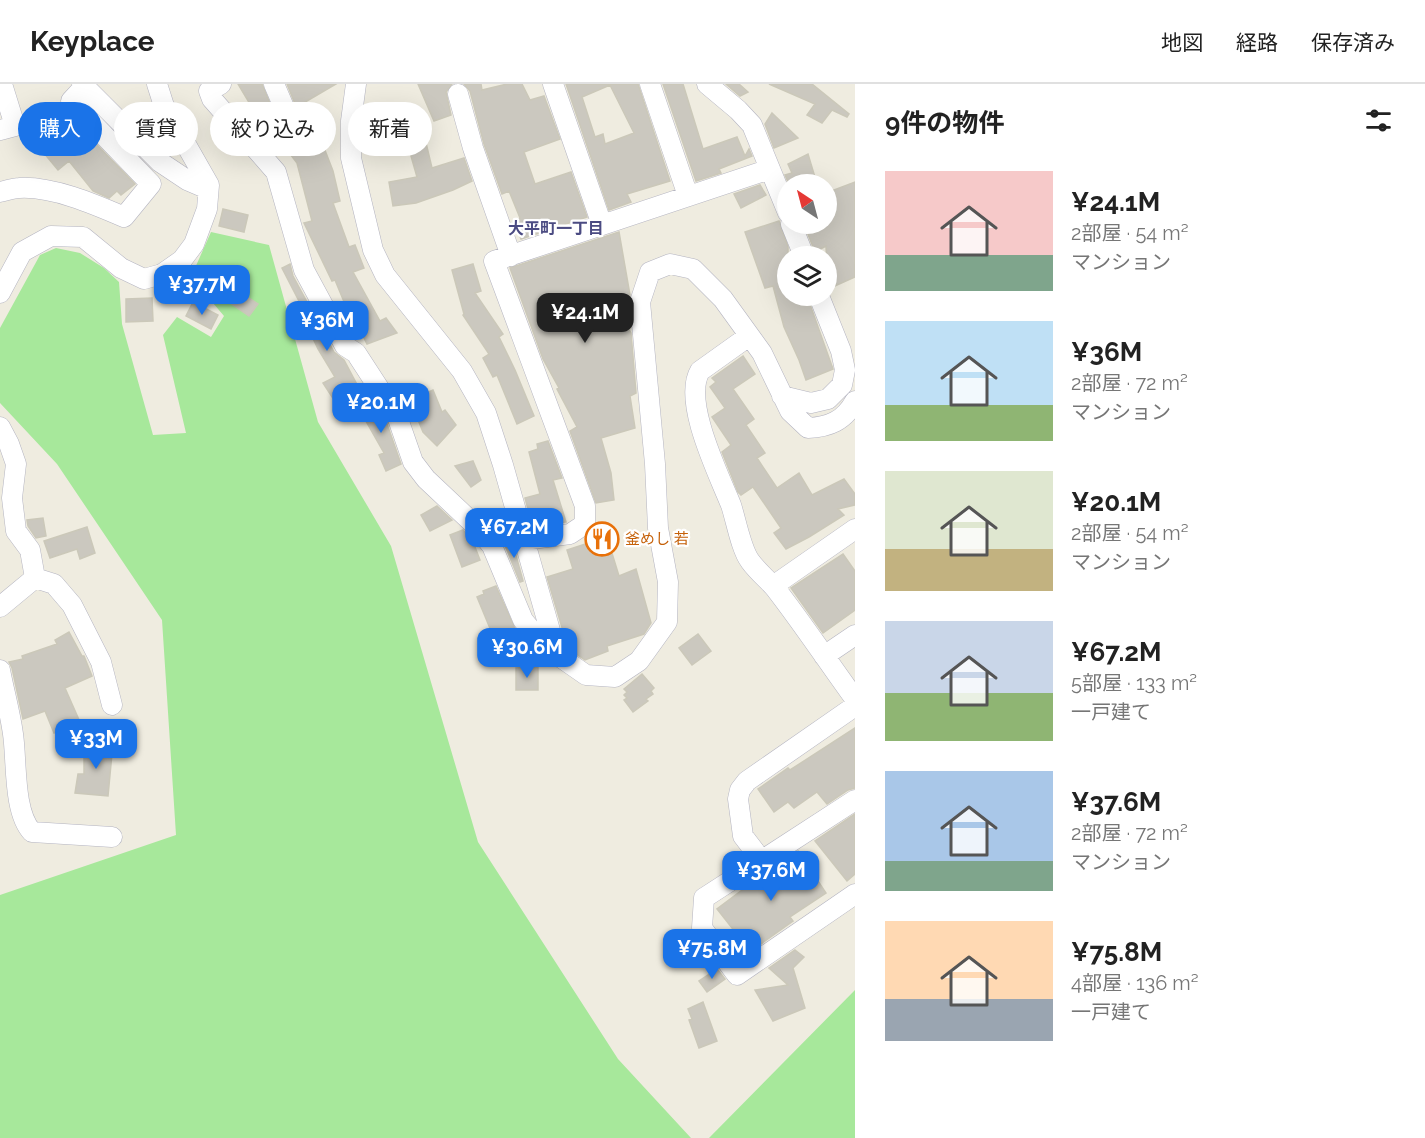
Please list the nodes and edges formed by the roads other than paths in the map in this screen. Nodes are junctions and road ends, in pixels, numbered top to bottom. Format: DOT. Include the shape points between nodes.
graph roads {
  1 [pos="2,84"];
  2 [pos="157,84"];
  3 [pos="221,84"];
  4 [pos="274,84"];
  5 [pos="356,84"];
  6 [pos="553,84"];
  7 [pos="650,84"];
  8 [pos="707,84"];
  9 [pos="83,85"];
  10 [pos="458,94"];
  11 [pos="215,102"];
  12 [pos="282,102"];
  13 [pos="0,130"];
  14 [pos="262,156"];
  15 [pos="770,169"];
  16 [pos="777,186"];
  17 [pos="208,189"];
  18 [pos="0,192"];
  19 [pos="688,196"];
  20 [pos="602,225"];
  21 [pos="511,256"];
  22 [pos="0,293"];
  23 [pos="823,306"];
  24 [pos="749,336"];
  25 [pos="782,396"];
  26 [pos="855,401"];
  27 [pos="0,428"];
  28 [pos="855,529"];
  29 [pos="524,540"];
  30 [pos="35,578"];
  31 [pos="773,586"];
  32 [pos="4,599"];
  33 [pos="855,635"];
  34 [pos="555,648"];
  35 [pos="824,656"];
  36 [pos="0,670"];
  37 [pos="855,699"];
  38 [pos="112,705"];
  39 [pos="855,706"];
  40 [pos="855,800"];
  41 [pos="112,837"];
  42 [pos="762,861"];
  43 [pos="855,894"];
  1 -- 13 [label="street" via="15,126"];
  2 -- 17 [label="street" via="164,106 209,184"];
  3 -- 11 [label="street" via="209,91"];
  4 -- 12 [label="street"];
  5 -- 29 [label="street" via="351,158 373,249 384,274 462,371 486,413"];
  6 -- 20 [label="street"];
  7 -- 19 [label="street"];
  8 -- 15 [label="street" via="752,125"];
  9 -- 17 [label="street" via="160,162"];
  9 -- 18 [label="street" via="71,101 151,184 124,217 85,200 45,191 18,188"];
  10 -- 21 [label="street"];
  14 -- 34 [label="street" via="276,172 304,270 317,297 345,346 356,353 397,416 413,462 492,546 523,620 536,636"];
  15 -- 16 [label="street"];
  15 -- 19 [label="street"];
  17 -- 22 [label="street" via="207,209 194,244 182,260 162,274 144,279 121,268 83,237 51,236 22,252"];
  19 -- 20 [label="street"];
  20 -- 21 [label="street"];
  21 -- 29 [label="street" via="494,261 585,506 585,524 570,534"];
  23 -- 25 [label="street" via="841,351 842,385 828,399 811,403"];
  24 -- 25 [label="street" via="762,353"];
  24 -- 31 [label="street" via="700,371 694,393 715,471 749,560"];
  24 -- 34 [label="street" via="723,299 693,269 670,264 650,272 640,302 658,528 668,582 667,622 639,661 615,677 586,675 563,659"];
  25 -- 26 [label="street" via="790,411 808,428 827,427 850,411"];
  27 -- 30 [label="street" via="16,464 12,498 16,531 30,550"];
  28 -- 31 [label="street"];
  29 -- 34 [label="street"];
  30 -- 32 [label="street"];
  30 -- 38 [label="street" via="54,584 72,605 101,662"];
  31 -- 35 [label="street"];
  33 -- 35 [label="street"];
  35 -- 37 [label="street"];
  36 -- 41 [label="street" via="13,733 24,824 32,832"];
  39 -- 42 [label="street" via="747,781 740,790 743,836"];
  40 -- 42 [label="street"];
  42 -- 43 [label="street" via="704,898 702,928 737,975"];
}
